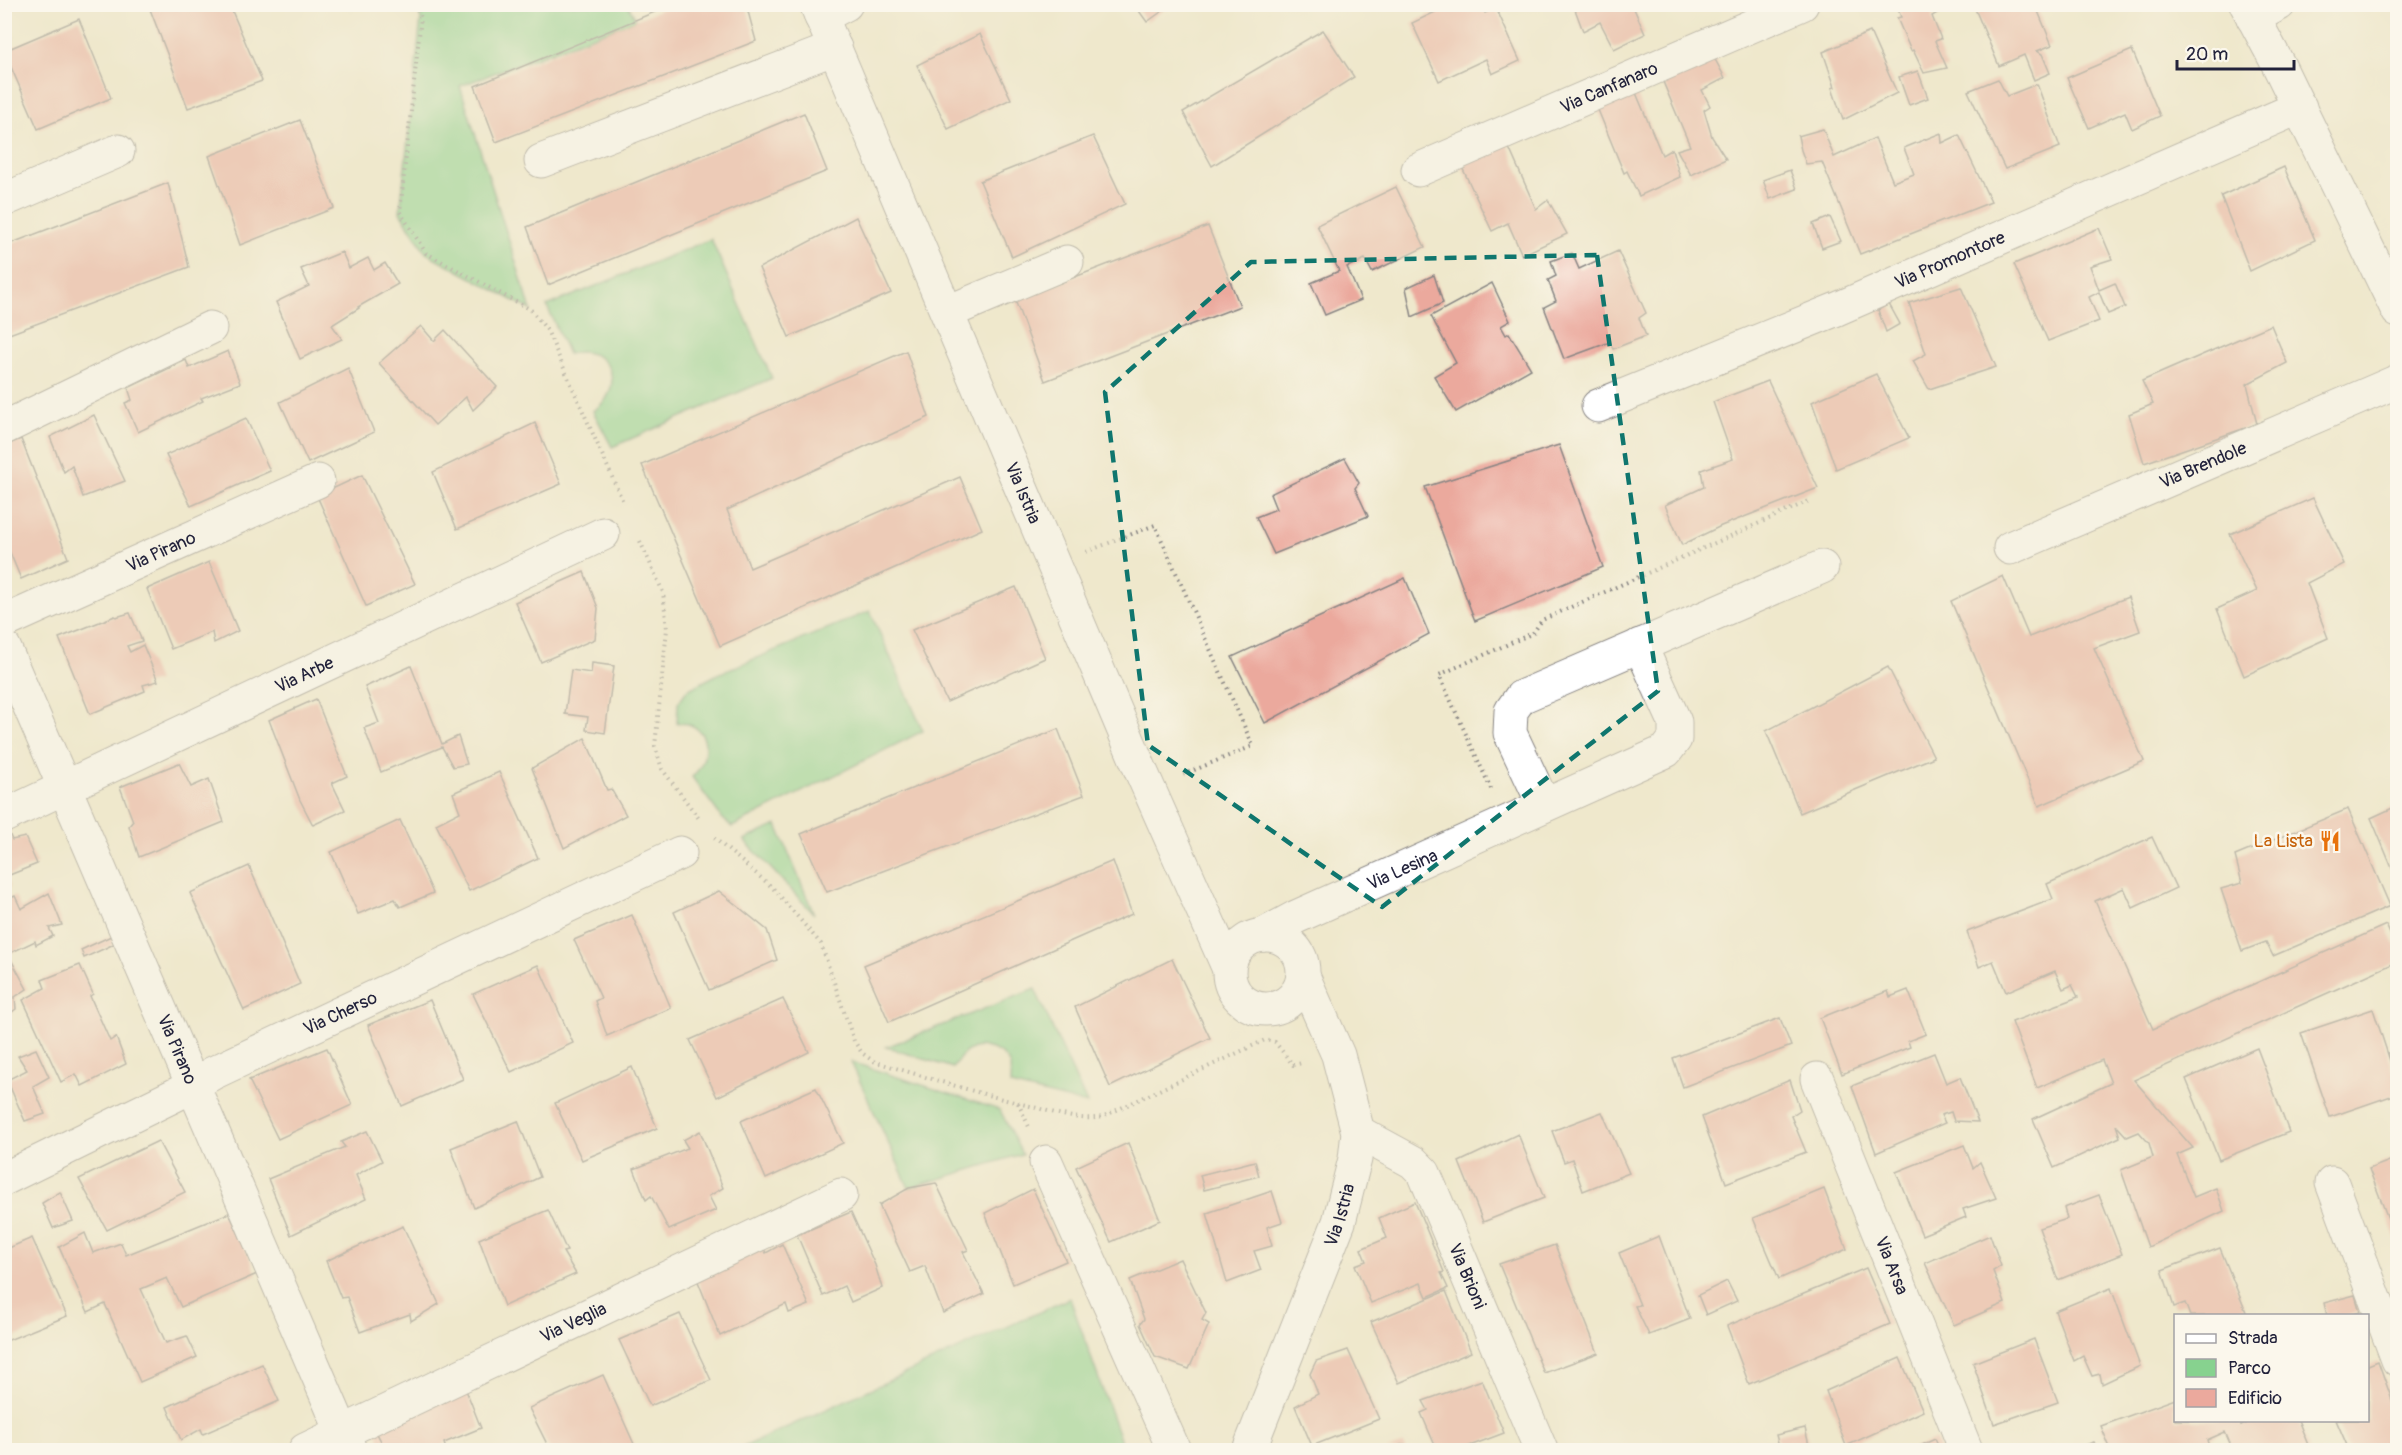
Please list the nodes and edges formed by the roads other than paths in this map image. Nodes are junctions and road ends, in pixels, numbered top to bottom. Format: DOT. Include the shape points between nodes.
graph roads {
  1 [pos="1802,4"];
  2 [pos="828,9"];
  3 [pos="2259,9"];
  4 [pos="835,48"];
  5 [pos="2300,107"];
  6 [pos="118,152"];
  7 [pos="541,161"];
  8 [pos="1418,170"];
  9 [pos="4,200"];
  10 [pos="1067,262"];
  11 [pos="2397,311"];
  12 [pos="948,312"];
  13 [pos="210,328"];
  14 [pos="2397,381"];
  15 [pos="1598,406"];
  16 [pos="4,428"];
  17 [pos="318,482"];
  18 [pos="603,534"];
  19 [pos="2010,548"];
  20 [pos="1822,567"];
  21 [pos="4,622"];
  22 [pos="1640,645"];
  23 [pos="4,647"];
  24 [pos="66,789"];
  25 [pos="1544,806"];
  26 [pos="4,816"];
  27 [pos="680,853"];
  28 [pos="1263,935"];
  29 [pos="1228,968"];
  30 [pos="1304,976"];
  31 [pos="1817,1079"];
  32 [pos="194,1085"];
  33 [pos="1358,1132"];
  34 [pos="1046,1162"];
  35 [pos="4,1179"];
  36 [pos="2332,1183"];
  37 [pos="842,1195"];
  38 [pos="2397,1360"];
  39 [pos="347,1442"];
  40 [pos="305,1450"];
  41 [pos="1174,1450"];
  42 [pos="1249,1450"];
  43 [pos="1541,1450"];
  44 [pos="1966,1450"];
  1 -- 8 [label="street, Via Canfanaro"];
  2 -- 4 [label="street, Via Istria"];
  3 -- 5 [label="street"];
  4 -- 7 [label="street"];
  4 -- 12 [label="street, Via Istria"];
  5 -- 11 [label="street"];
  5 -- 15 [label="street, Via Promontore" via="1837,309"];
  6 -- 9 [label="street"];
  10 -- 12 [label="street"];
  12 -- 29 [label="street, Via Istria"];
  13 -- 16 [label="street"];
  14 -- 19 [label="street, Via Brendole"];
  17 -- 21 [label="street, Via Pirano"];
  18 -- 24 [label="street, Via Arbe"];
  20 -- 22 [label="street"];
  22 -- 25 [label="street" via="1526,694 1513,706 1510,733"];
  22 -- 25 [label="street, Via Lesina" via="1675,722 1677,732 1671,747"];
  23 -- 24 [label="street, Via Pirano"];
  24 -- 26 [label="street, Via Arbe"];
  24 -- 32 [label="street, Via Pirano"];
  25 -- 28 [label="street, Via Lesina"];
  27 -- 32 [label="street, Via Cherso"];
  28 -- 29 [label="street" via="1240,945"];
  28 -- 30 [label="street, Via Istria" via="1276,936 1297,951"];
  29 -- 30 [label="street, Via Istria" via="1228,979 1240,1000 1261,1010 1285,1005 1301,987"];
  30 -- 33 [label="street, Via Istria" via="1338,1055"];
  31 -- 44 [label="street, Via Arsa"];
  32 -- 35 [label="street, Via Cherso"];
  32 -- 39 [label="street, Via Pirano"];
  33 -- 42 [label="street, Via Istria" via="1339,1222"];
  33 -- 43 [label="street, Via Brioni" via="1413,1162 1424,1173"];
  34 -- 41 [label="street"];
  36 -- 38 [label="street"];
  37 -- 39 [label="street, Via Veglia"];
  39 -- 40 [label="street, Via Veglia"];
}
